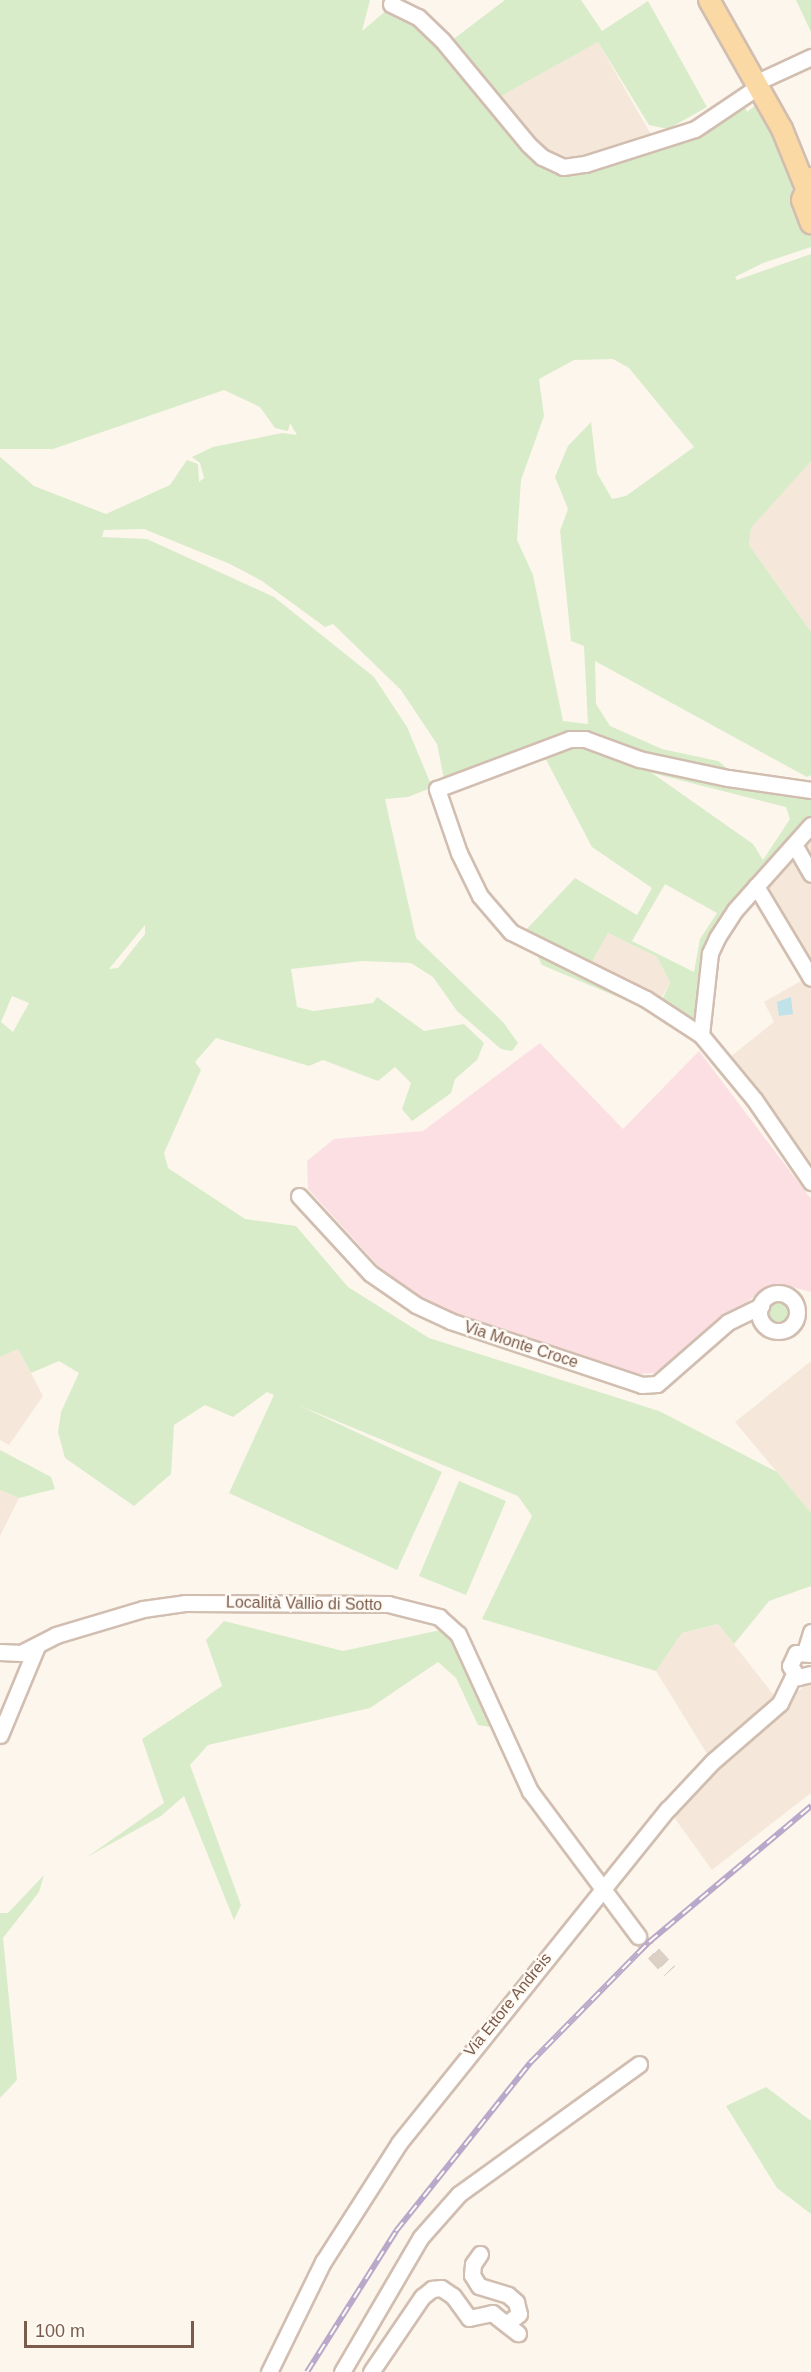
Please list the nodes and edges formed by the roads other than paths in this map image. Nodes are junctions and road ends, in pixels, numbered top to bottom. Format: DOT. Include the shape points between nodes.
graph roads {
  1 [pos="709,0"];
  2 [pos="392,4"];
  3 [pos="811,57"];
  4 [pos="758,84"];
  5 [pos="782,129"];
  6 [pos="811,158"];
  7 [pos="808,182"];
  8 [pos="811,223"];
  9 [pos="811,790"];
  10 [pos="811,825"];
  11 [pos="795,846"];
  12 [pos="811,874"];
  13 [pos="756,886"];
  14 [pos="811,978"];
  15 [pos="701,1035"];
  16 [pos="811,1182"];
  17 [pos="299,1196"];
  18 [pos="803,1304"];
  19 [pos="761,1313"];
  20 [pos="811,1632"];
  21 [pos="38,1646"];
  22 [pos="0,1652"];
  23 [pos="808,1653"];
  24 [pos="794,1674"];
  25 [pos="811,1674"];
  26 [pos="0,1735"];
  27 [pos="601,1889"];
  28 [pos="638,1936"];
  29 [pos="639,2064"];
  30 [pos="480,2254"];
  31 [pos="270,2372"];
  32 [pos="342,2372"];
  33 [pos="371,2372"];
  1 -- 4 [label="main road"];
  2 -- 4 [label="street" via="417,17 442,40 529,145 542,158 563,167 585,164 695,129"];
  3 -- 4 [label="street"];
  4 -- 5 [label="main road"];
  5 -- 6 [label="main road"];
  5 -- 7 [label="main road"];
  7 -- 8 [label="main road" via="802,206"];
  9 -- 15 [label="street" via="639,759 585,739 570,739 437,789 459,853 480,896 511,932 646,999"];
  10 -- 11 [label="street"];
  11 -- 12 [label="street"];
  11 -- 13 [label="street"];
  13 -- 14 [label="street"];
  13 -- 15 [label="street" via="735,910 710,953"];
  15 -- 16 [label="street" via="754,1099"];
  17 -- 19 [label="street, Via Monte Croce" via="370,1273 416,1305 450,1321 642,1385 657,1384 743,1313"];
  18 -- 19 [label="street" via="785,1294 774,1294"];
  18 -- 19 [label="street" via="793,1324 783,1330 773,1330"];
  20 -- 23 [label="street"];
  21 -- 22 [label="street, Località Vallio di Sotto" via="21,1653"];
  21 -- 26 [label="street"];
  21 -- 27 [label="street, Località Vallio di Sotto" via="56,1635 142,1609 185,1603 388,1604 439,1617 458,1634 530,1791"];
  23 -- 24 [label="street, Via Ettore Andreis" via="796,1653 790,1661"];
  24 -- 25 [label="street" via="804,1678"];
  24 -- 27 [label="street, Via Ettore Andreis" via="780,1703 712,1762"];
  27 -- 28 [label="street, Località Vallio di Sotto"];
  27 -- 31 [label="street, Via Ettore Andreis" via="406,2133 323,2262"];
  29 -- 32 [label="street" via="459,2194 421,2237"];
  30 -- 33 [label="street" via="472,2264 472,2275 479,2286 508,2295 516,2302 519,2314 512,2329 492,2313 469,2318 453,2296 441,2288 432,2289 422,2297"];
}
